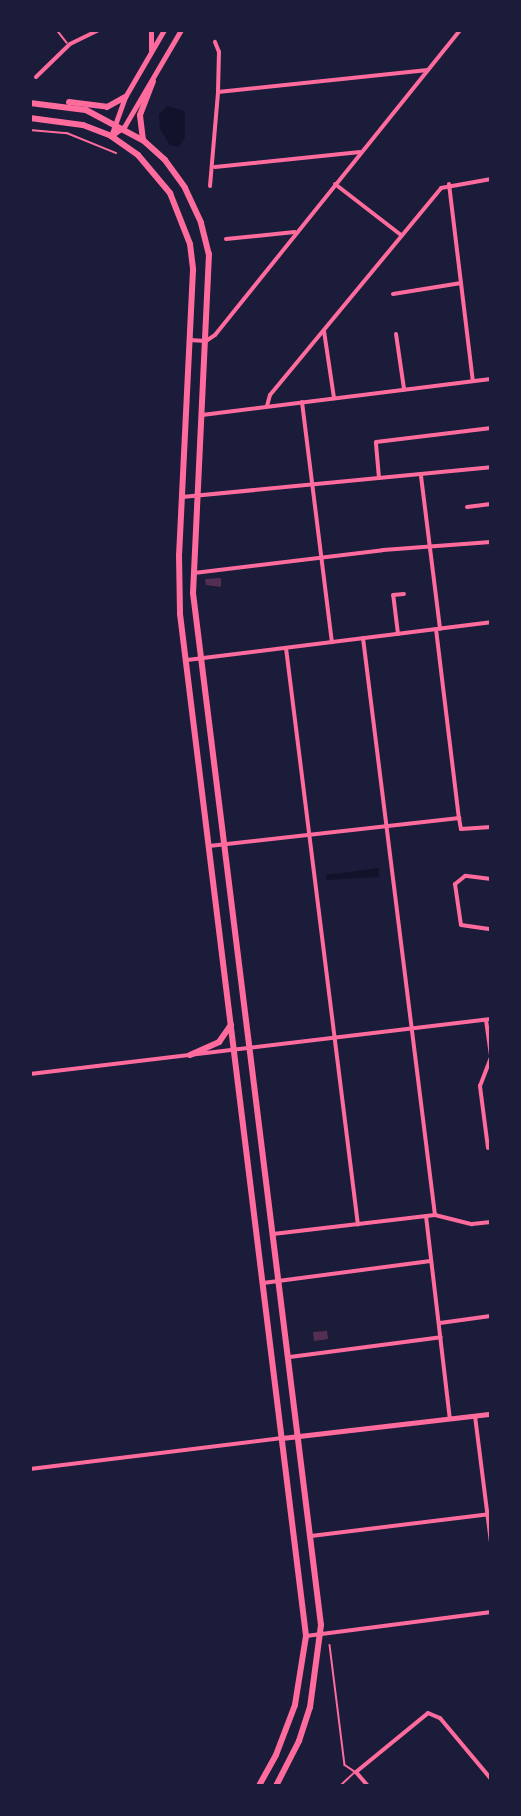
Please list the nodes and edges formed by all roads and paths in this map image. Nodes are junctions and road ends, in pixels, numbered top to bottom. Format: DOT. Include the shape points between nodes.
graph roads {
  1 [pos="57,30"];
  2 [pos="99,30"];
  3 [pos="151,30"];
  4 [pos="164,30"];
  5 [pos="181,30"];
  6 [pos="460,30"];
  7 [pos="216,42"];
  8 [pos="70,44"];
  9 [pos="151,52"];
  10 [pos="428,70"];
  11 [pos="36,77"];
  12 [pos="153,81"];
  13 [pos="218,92"];
  14 [pos="124,97"];
  15 [pos="30,102"];
  16 [pos="30,117"];
  17 [pos="110,120"];
  18 [pos="124,127"];
  19 [pos="30,130"];
  20 [pos="111,136"];
  21 [pos="144,141"];
  22 [pos="361,152"];
  23 [pos="116,153"];
  24 [pos="215,166"];
  25 [pos="491,179"];
  26 [pos="335,184"];
  27 [pos="449,184"];
  28 [pos="210,186"];
  29 [pos="295,232"];
  30 [pos="401,235"];
  31 [pos="226,239"];
  32 [pos="462,283"];
  33 [pos="393,294"];
  34 [pos="324,330"];
  35 [pos="396,334"];
  36 [pos="189,340"];
  37 [pos="206,341"];
  38 [pos="491,379"];
  39 [pos="473,381"];
  40 [pos="404,390"];
  41 [pos="334,398"];
  42 [pos="303,402"];
  43 [pos="267,406"];
  44 [pos="202,415"];
  45 [pos="491,428"];
  46 [pos="491,466"];
  47 [pos="421,476"];
  48 [pos="379,478"];
  49 [pos="312,483"];
  50 [pos="182,497"];
  51 [pos="198,497"];
  52 [pos="491,504"];
  53 [pos="467,507"];
  54 [pos="491,542"];
  55 [pos="431,549"];
  56 [pos="321,557"];
  57 [pos="192,573"];
  58 [pos="404,594"];
  59 [pos="195,611"];
  60 [pos="180,614"];
  61 [pos="491,622"];
  62 [pos="438,629"];
  63 [pos="398,634"];
  64 [pos="363,638"];
  65 [pos="332,642"];
  66 [pos="286,648"];
  67 [pos="202,657"];
  68 [pos="187,660"];
  69 [pos="459,818"];
  70 [pos="386,827"];
  71 [pos="491,827"];
  72 [pos="310,835"];
  73 [pos="224,845"];
  74 [pos="209,846"];
  75 [pos="491,879"];
  76 [pos="491,929"];
  77 [pos="488,1019"];
  78 [pos="231,1024"];
  79 [pos="412,1028"];
  80 [pos="335,1037"];
  81 [pos="251,1048"];
  82 [pos="235,1050"];
  83 [pos="190,1055"];
  84 [pos="491,1057"];
  85 [pos="30,1074"];
  86 [pos="488,1148"];
  87 [pos="435,1215"];
  88 [pos="426,1216"];
  89 [pos="491,1222"];
  90 [pos="358,1225"];
  91 [pos="273,1234"];
  92 [pos="431,1261"];
  93 [pos="280,1281"];
  94 [pos="263,1283"];
  95 [pos="491,1316"];
  96 [pos="440,1323"];
  97 [pos="441,1337"];
  98 [pos="290,1356"];
  99 [pos="491,1414"];
  100 [pos="475,1416"];
  101 [pos="450,1419"];
  102 [pos="298,1437"];
  103 [pos="282,1438"];
  104 [pos="30,1469"];
  105 [pos="489,1515"];
  106 [pos="311,1536"];
  107 [pos="491,1542"];
  108 [pos="491,1612"];
  109 [pos="320,1634"];
  110 [pos="306,1636"];
  111 [pos="330,1645"];
  112 [pos="356,1772"];
  113 [pos="491,1779"];
  114 [pos="259,1786"];
  115 [pos="276,1786"];
  116 [pos="340,1786"];
  117 [pos="368,1786"];
  1 -- 8 [label="lane"];
  2 -- 8 [label="street"];
  3 -- 9 [label="main road"];
  4 -- 9 [label="main road"];
  5 -- 12 [label="main road"];
  6 -- 10 [label="street"];
  7 -- 13 [label="street"];
  8 -- 11 [label="street"];
  9 -- 14 [label="main road"];
  10 -- 13 [label="street"];
  10 -- 22 [label="street"];
  12 -- 18 [label="main road"];
  12 -- 21 [label="highway" via="140,115"];
  13 -- 24 [label="street"];
  14 -- 15 [label="highway" via="100,108 44,99"];
  14 -- 17 [label="main road"];
  15 -- 17 [label="highway" via="66,105"];
  16 -- 20 [label="highway" via="66,121"];
  17 -- 18 [label="highway"];
  17 -- 20 [label="main road"];
  18 -- 20 [label="main road"];
  18 -- 21 [label="highway"];
  19 -- 23 [label="path" via="68,133"];
  20 -- 36 [label="highway" via="151,167 179,209 193,270"];
  21 -- 37 [label="highway" via="175,171 201,223 210,269"];
  22 -- 24 [label="street"];
  22 -- 26 [label="street"];
  24 -- 28 [label="street"];
  25 -- 27 [label="street"];
  26 -- 29 [label="street"];
  26 -- 30 [label="street"];
  27 -- 30 [label="street" via="441,188"];
  27 -- 32 [label="street"];
  29 -- 31 [label="street"];
  29 -- 37 [label="street"];
  30 -- 34 [label="street"];
  32 -- 33 [label="street"];
  32 -- 39 [label="street"];
  34 -- 41 [label="street"];
  34 -- 43 [label="street" via="270,395"];
  35 -- 40 [label="street"];
  36 -- 37 [label="street"];
  36 -- 50 [label="highway"];
  37 -- 44 [label="highway"];
  38 -- 39 [label="street"];
  39 -- 40 [label="street"];
  40 -- 41 [label="street"];
  41 -- 42 [label="street"];
  42 -- 43 [label="street"];
  42 -- 49 [label="street"];
  43 -- 44 [label="street"];
  44 -- 51 [label="highway"];
  45 -- 48 [label="street" via="376,442"];
  46 -- 47 [label="street"];
  47 -- 48 [label="street"];
  47 -- 55 [label="street"];
  48 -- 49 [label="street"];
  49 -- 51 [label="street"];
  49 -- 56 [label="street"];
  50 -- 51 [label="street"];
  50 -- 60 [label="highway"];
  51 -- 57 [label="highway"];
  52 -- 53 [label="street"];
  54 -- 55 [label="street"];
  55 -- 56 [label="street"];
  55 -- 62 [label="street"];
  56 -- 57 [label="street"];
  56 -- 65 [label="street"];
  57 -- 59 [label="highway"];
  58 -- 63 [label="street" via="393,595"];
  59 -- 60 [label="highway"];
  59 -- 67 [label="highway"];
  60 -- 68 [label="highway"];
  61 -- 62 [label="street"];
  62 -- 63 [label="street"];
  62 -- 69 [label="street"];
  63 -- 64 [label="street"];
  64 -- 65 [label="street"];
  64 -- 70 [label="street"];
  65 -- 66 [label="street"];
  66 -- 67 [label="street"];
  66 -- 72 [label="street"];
  67 -- 68 [label="street"];
  67 -- 73 [label="highway"];
  68 -- 74 [label="highway"];
  69 -- 70 [label="street"];
  69 -- 71 [label="street" via="461,829"];
  70 -- 72 [label="street"];
  70 -- 79 [label="street"];
  72 -- 73 [label="street"];
  72 -- 80 [label="street"];
  73 -- 74 [label="street"];
  73 -- 81 [label="highway"];
  74 -- 78 [label="highway"];
  75 -- 76 [label="street" via="465,876 455,884 461,925"];
  77 -- 79 [label="street"];
  77 -- 84 [label="street"];
  78 -- 82 [label="highway"];
  78 -- 83 [label="highway" via="222,1040"];
  79 -- 80 [label="street"];
  79 -- 87 [label="street"];
  80 -- 81 [label="street"];
  80 -- 90 [label="street"];
  81 -- 82 [label="street"];
  81 -- 91 [label="highway"];
  82 -- 83 [label="street"];
  82 -- 94 [label="highway"];
  83 -- 85 [label="street"];
  84 -- 86 [label="street" via="480,1086"];
  87 -- 88 [label="street"];
  87 -- 89 [label="street" via="472,1224"];
  88 -- 90 [label="street"];
  88 -- 92 [label="street"];
  90 -- 91 [label="street"];
  91 -- 93 [label="highway"];
  92 -- 93 [label="street"];
  92 -- 96 [label="street"];
  93 -- 94 [label="street"];
  93 -- 98 [label="highway"];
  94 -- 103 [label="highway"];
  95 -- 96 [label="street"];
  96 -- 97 [label="street"];
  97 -- 98 [label="street"];
  97 -- 101 [label="street"];
  98 -- 102 [label="highway"];
  99 -- 100 [label="street"];
  100 -- 101 [label="street"];
  100 -- 105 [label="street"];
  101 -- 102 [label="street"];
  102 -- 103 [label="street"];
  102 -- 106 [label="highway"];
  103 -- 104 [label="street"];
  103 -- 110 [label="highway"];
  105 -- 106 [label="street"];
  105 -- 107 [label="street"];
  106 -- 109 [label="highway"];
  108 -- 109 [label="street"];
  109 -- 110 [label="street"];
  109 -- 115 [label="highway" via="310,1707 299,1741"];
  110 -- 114 [label="highway" via="295,1705"];
  111 -- 112 [label="lane" via="345,1765"];
  112 -- 113 [label="street" via="428,1713 440,1718"];
  112 -- 116 [label="lane"];
  112 -- 117 [label="street"];
}
